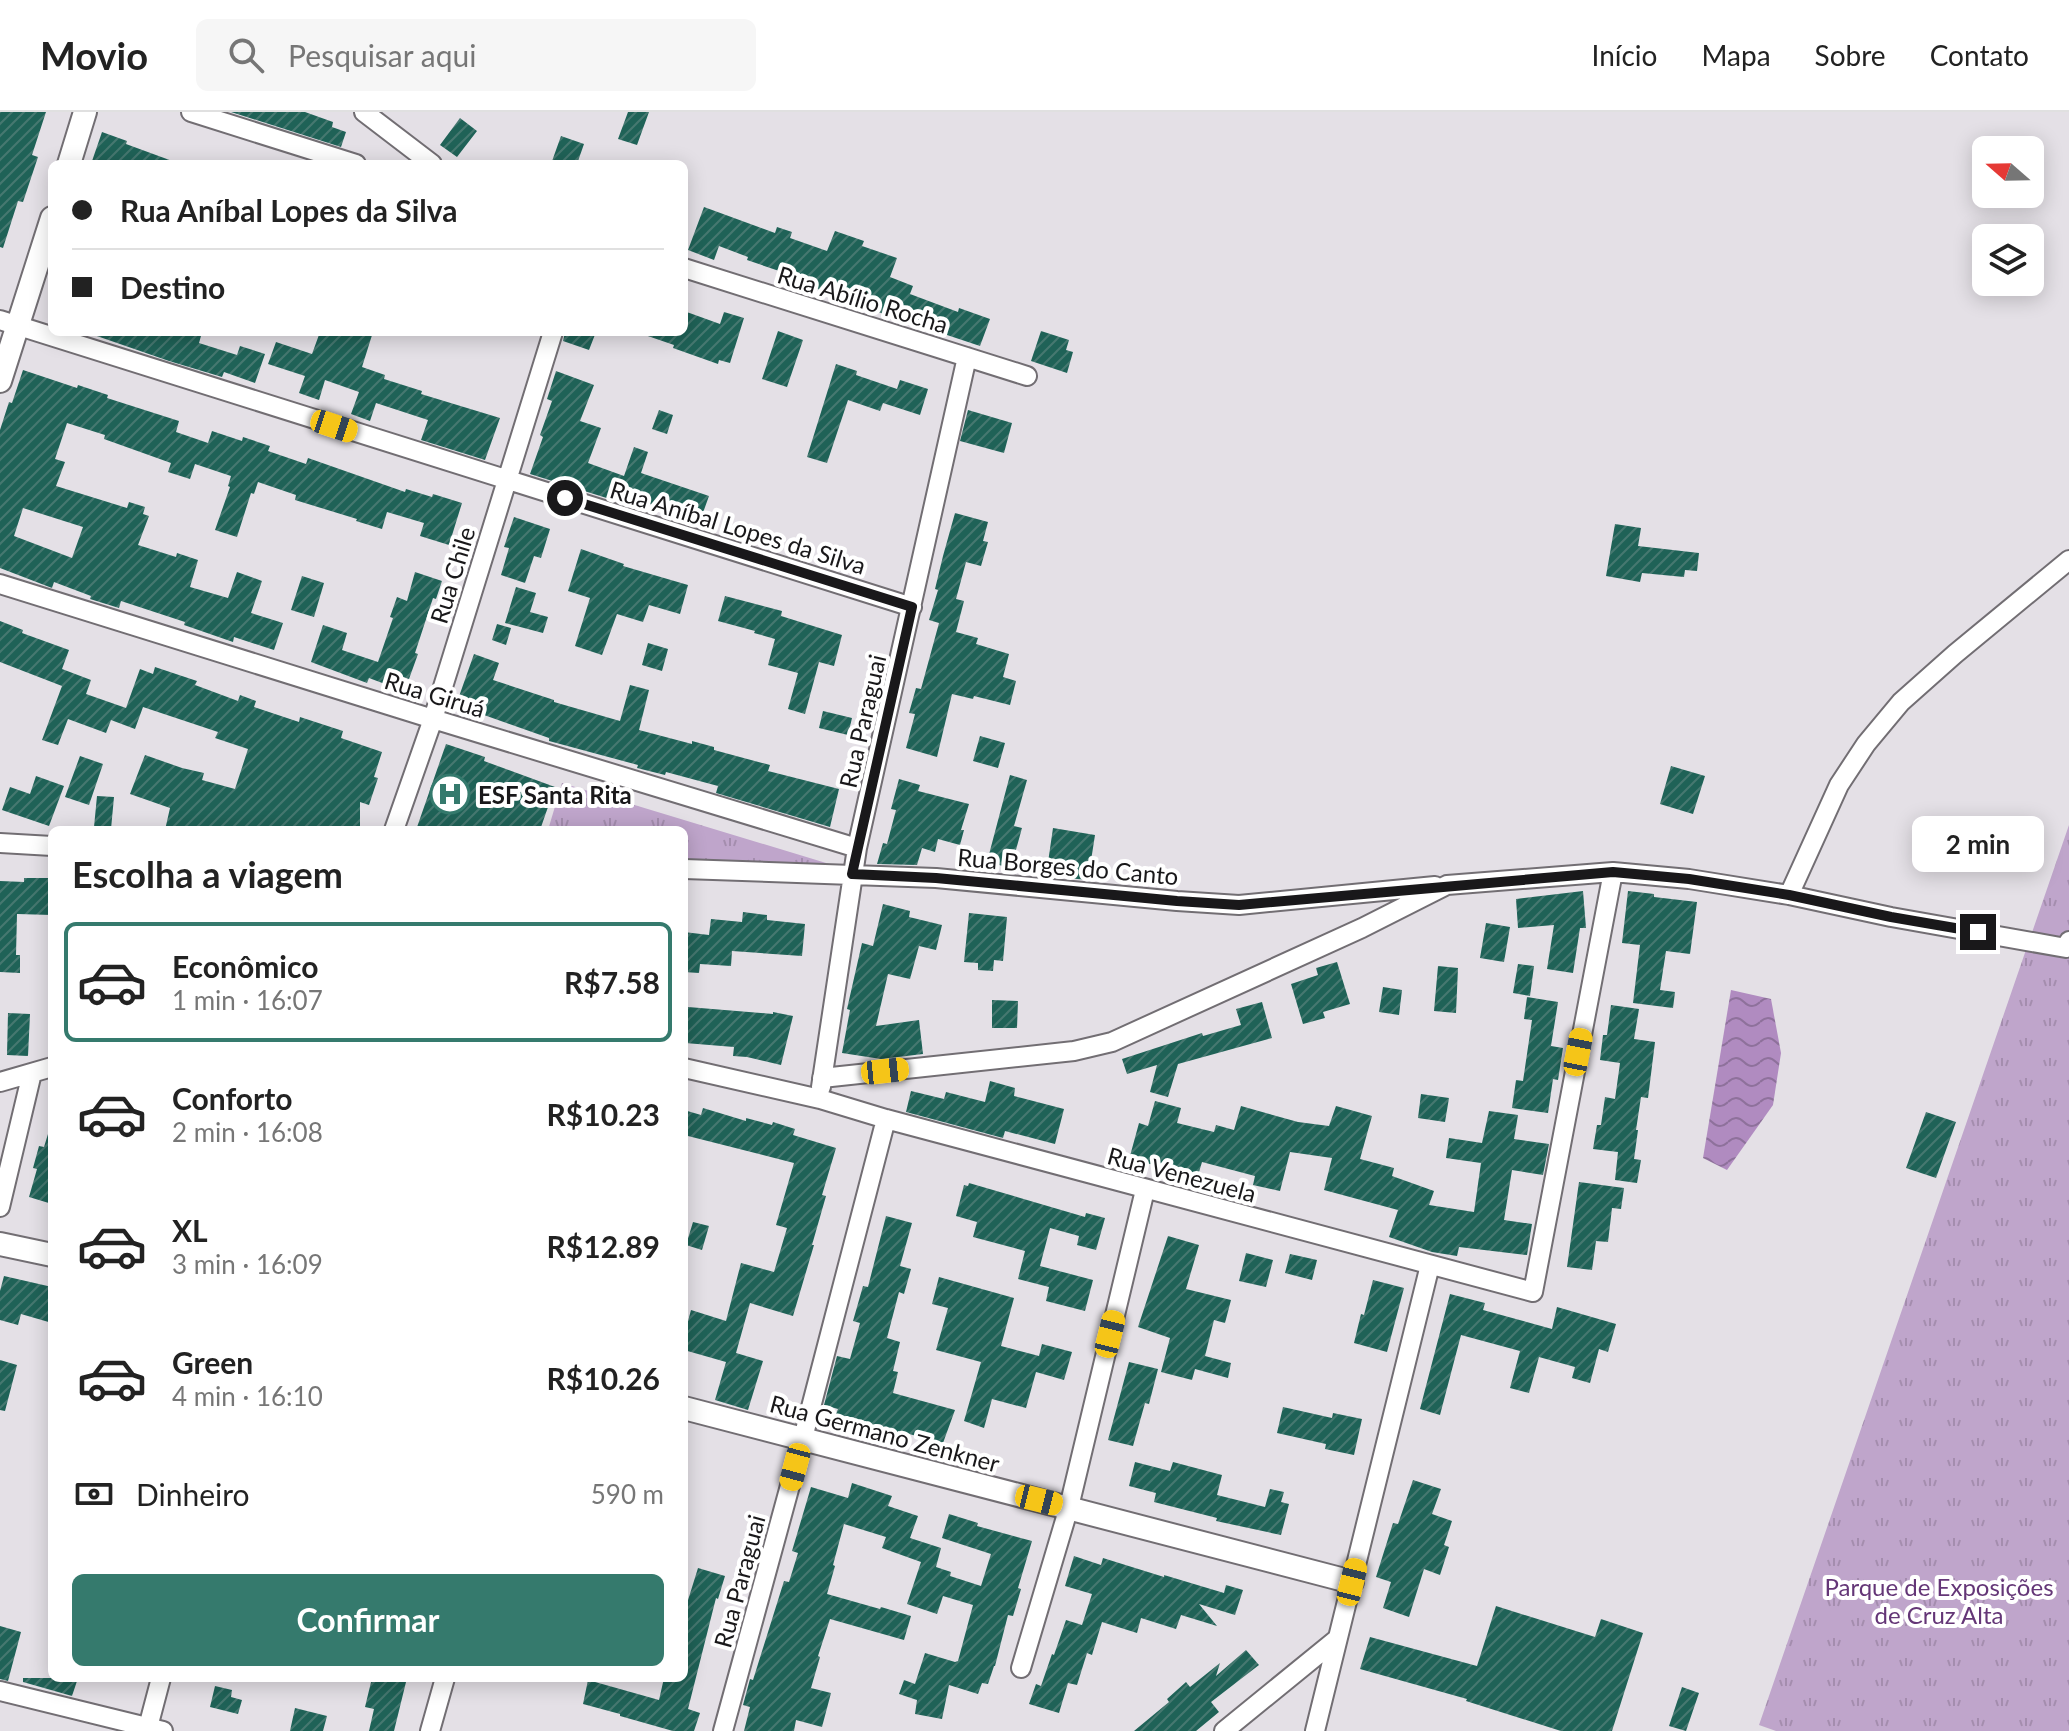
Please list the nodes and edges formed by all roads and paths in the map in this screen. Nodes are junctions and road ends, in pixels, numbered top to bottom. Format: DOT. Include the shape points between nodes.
graph roads {
  1 [pos="85,112"];
  2 [pos="191,112"];
  3 [pos="364,112"];
  4 [pos="70,160"];
  5 [pos="343,160"];
  6 [pos="427,160"];
  7 [pos="48,228"];
  8 [pos="688,269"];
  9 [pos="9,323"];
  10 [pos="48,335"];
  11 [pos="50,336"];
  12 [pos="552,336"];
  13 [pos="967,357"];
  14 [pos="1027,376"];
  15 [pos="0,381"];
  16 [pos="507,480"];
  17 [pos="2069,560"];
  18 [pos="0,584"];
  19 [pos="912,607"];
  20 [pos="433,719"];
  21 [pos="395,826"];
  22 [pos="0,843"];
  23 [pos="48,846"];
  24 [pos="857,848"];
  25 [pos="688,869"];
  26 [pos="1613,872"];
  27 [pos="852,874"];
  28 [pos="1447,885"];
  29 [pos="1789,895"];
  30 [pos="2068,946"];
  31 [pos="48,1068"];
  32 [pos="688,1069"];
  33 [pos="32,1073"];
  34 [pos="822,1078"];
  35 [pos="0,1082"];
  36 [pos="820,1099"];
  37 [pos="886,1119"];
  38 [pos="1145,1190"];
  39 [pos="0,1207"];
  40 [pos="0,1244"];
  41 [pos="48,1254"];
  42 [pos="1430,1265"];
  43 [pos="688,1409"];
  44 [pos="803,1438"];
  45 [pos="1069,1507"];
  46 [pos="1352,1582"];
  47 [pos="1337,1639"];
  48 [pos="1021,1668"];
  49 [pos="160,1682"];
  50 [pos="444,1682"];
  51 [pos="0,1691"];
  52 [pos="153,1730"];
  53 [pos="430,1731"];
  54 [pos="723,1731"];
  55 [pos="1224,1731"];
  56 [pos="1315,1731"];
  1 -- 4 [label="street"];
  2 -- 5 [label="street"];
  3 -- 6 [label="street"];
  7 -- 9 [label="street"];
  8 -- 13 [label="street, Rua Abílio Rocha"];
  9 -- 10 [label="street, Rua Aníbal Lopes da Silva"];
  9 -- 15 [label="street"];
  11 -- 16 [label="street, Rua Aníbal Lopes da Silva"];
  12 -- 16 [label="street, Rua Chile"];
  13 -- 14 [label="street, Rua Abílio Rocha"];
  13 -- 19 [label="street, Rua Paraguai"];
  16 -- 19 [label="street, Rua Aníbal Lopes da Silva"];
  16 -- 20 [label="street, Rua Chile"];
  17 -- 29 [label="street" via="1901,702 1839,785"];
  18 -- 20 [label="street, Rua Giruá"];
  19 -- 24 [label="street, Rua Paraguai"];
  20 -- 21 [label="street, Rua Chile"];
  20 -- 24 [label="street, Rua Giruá"];
  22 -- 23 [label="street"];
  24 -- 27 [label="street, Rua Paraguai"];
  25 -- 27 [label="street, Rua Borges do Canto"];
  26 -- 28 [label="street, Rua Borges do Canto"];
  26 -- 29 [label="street, Rua Borges do Canto"];
  26 -- 42 [label="street, Rua Venezuela" via="1533,1292"];
  27 -- 28 [label="street, Rua Borges do Canto" via="1239,905"];
  27 -- 34 [label="street, Rua Paraguai"];
  28 -- 34 [label="street" via="1112,1042 1074,1051"];
  29 -- 30 [label="street, Rua Borges do Canto"];
  31 -- 33 [label="street"];
  32 -- 36 [label="street, Rua Venezuela"];
  33 -- 35 [label="street"];
  33 -- 39 [label="street"];
  34 -- 36 [label="street, Rua Paraguai"];
  36 -- 37 [label="street, Rua Venezuela"];
  37 -- 38 [label="street, Rua Venezuela"];
  37 -- 44 [label="street, Rua Paraguai"];
  38 -- 42 [label="street, Rua Venezuela"];
  38 -- 45 [label="street"];
  40 -- 41 [label="street"];
  42 -- 46 [label="street"];
  43 -- 44 [label="street, Rua Germano Zenkner"];
  44 -- 45 [label="street, Rua Germano Zenkner"];
  44 -- 54 [label="street, Rua Paraguai"];
  45 -- 46 [label="street, Rua Germano Zenkner"];
  45 -- 48 [label="street"];
  46 -- 47 [label="street"];
  47 -- 55 [label="street"];
  47 -- 56 [label="street"];
  49 -- 52 [label="street"];
  50 -- 53 [label="street"];
  51 -- 52 [label="street"];
}
